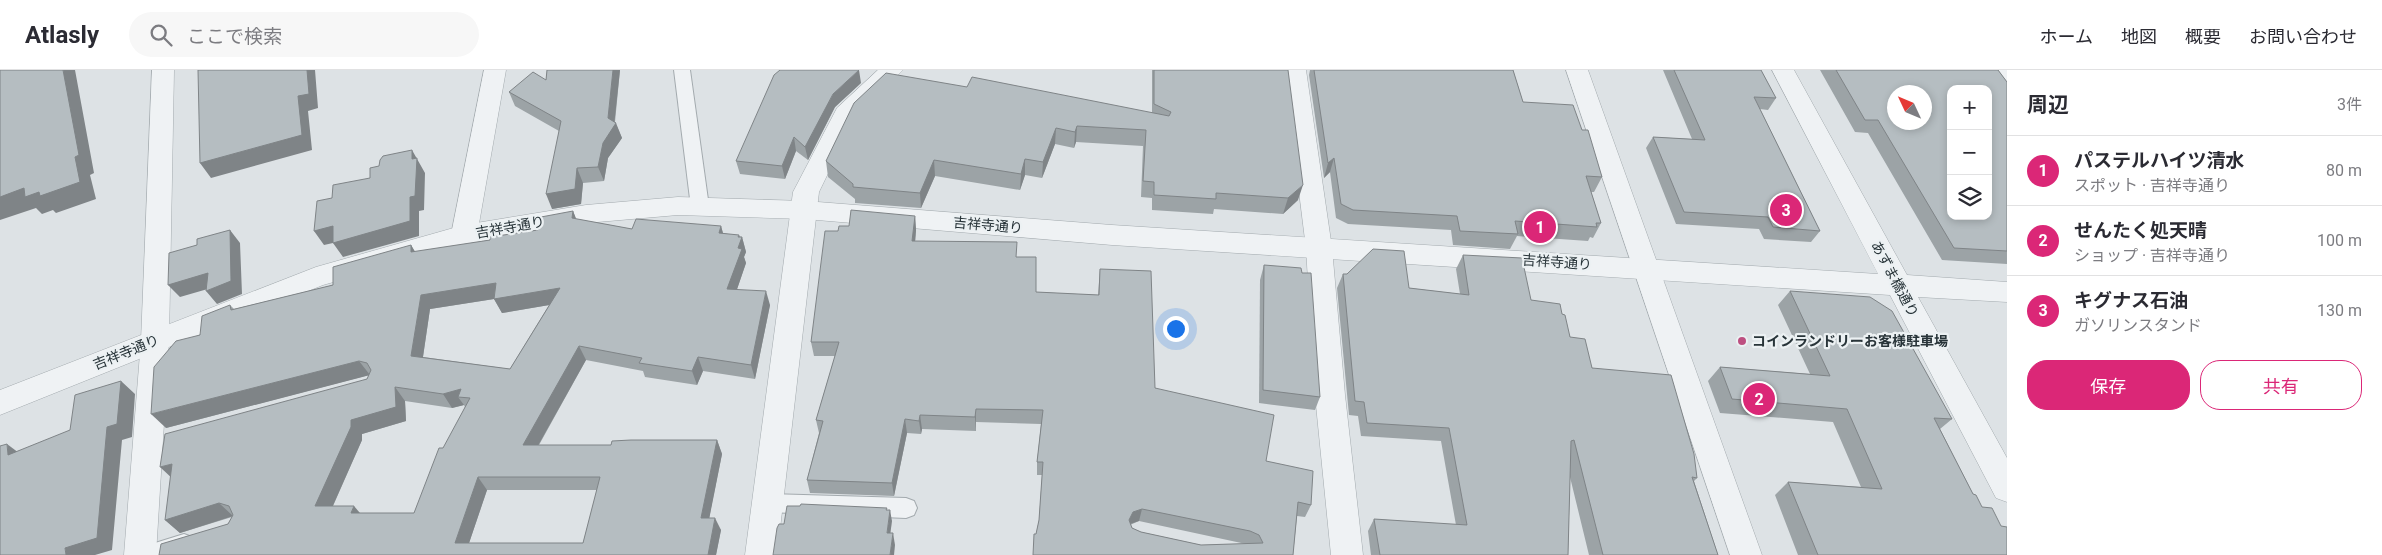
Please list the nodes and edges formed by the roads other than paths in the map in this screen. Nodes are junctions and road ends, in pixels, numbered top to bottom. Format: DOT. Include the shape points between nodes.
graph roads {
  1 [pos="163,70"];
  2 [pos="495,70"];
  3 [pos="682,70"];
  4 [pos="892,70"];
  5 [pos="1295,70"];
  6 [pos="1577,70"];
  7 [pos="1783,70"];
  8 [pos="2001,70"];
  9 [pos="2007,78"];
  10 [pos="700,207"];
  11 [pos="805,210"];
  12 [pos="464,235"];
  13 [pos="1319,248"];
  14 [pos="1647,268"];
  15 [pos="1898,285"];
  16 [pos="2007,292"];
  17 [pos="155,341"];
  18 [pos="0,402"];
  19 [pos="2007,488"];
  20 [pos="769,503"];
  21 [pos="906,508"];
  22 [pos="199,539"];
  23 [pos="140,555"];
  24 [pos="147,555"];
  25 [pos="761,555"];
  26 [pos="1347,555"];
  27 [pos="1746,555"];
  1 -- 17 [label="street"];
  2 -- 12 [label="street"];
  3 -- 10 [label="lane"];
  4 -- 11 [label="street" via="845,114 806,192"];
  5 -- 13 [label="street"];
  6 -- 14 [label="street"];
  7 -- 15 [label="street, あずま橋通り"];
  8 -- 9 [label="street"];
  10 -- 11 [label="street, 吉祥寺通り"];
  10 -- 12 [label="street, 吉祥寺通り" via="586,214"];
  11 -- 13 [label="street, 吉祥寺通り"];
  11 -- 20 [label="street"];
  12 -- 17 [label="street, 吉祥寺通り" via="316,277"];
  13 -- 14 [label="street, 吉祥寺通り"];
  13 -- 26 [label="street"];
  14 -- 15 [label="street, 吉祥寺通り"];
  14 -- 27 [label="street"];
  15 -- 16 [label="street, 吉祥寺通り"];
  15 -- 19 [label="street, あずま橋通り"];
  17 -- 18 [label="street, 吉祥寺通り"];
  17 -- 23 [label="street" via="157,443"];
  20 -- 21 [label="lane"];
  20 -- 25 [label="street"];
  22 -- 24 [label="lane"];
}
